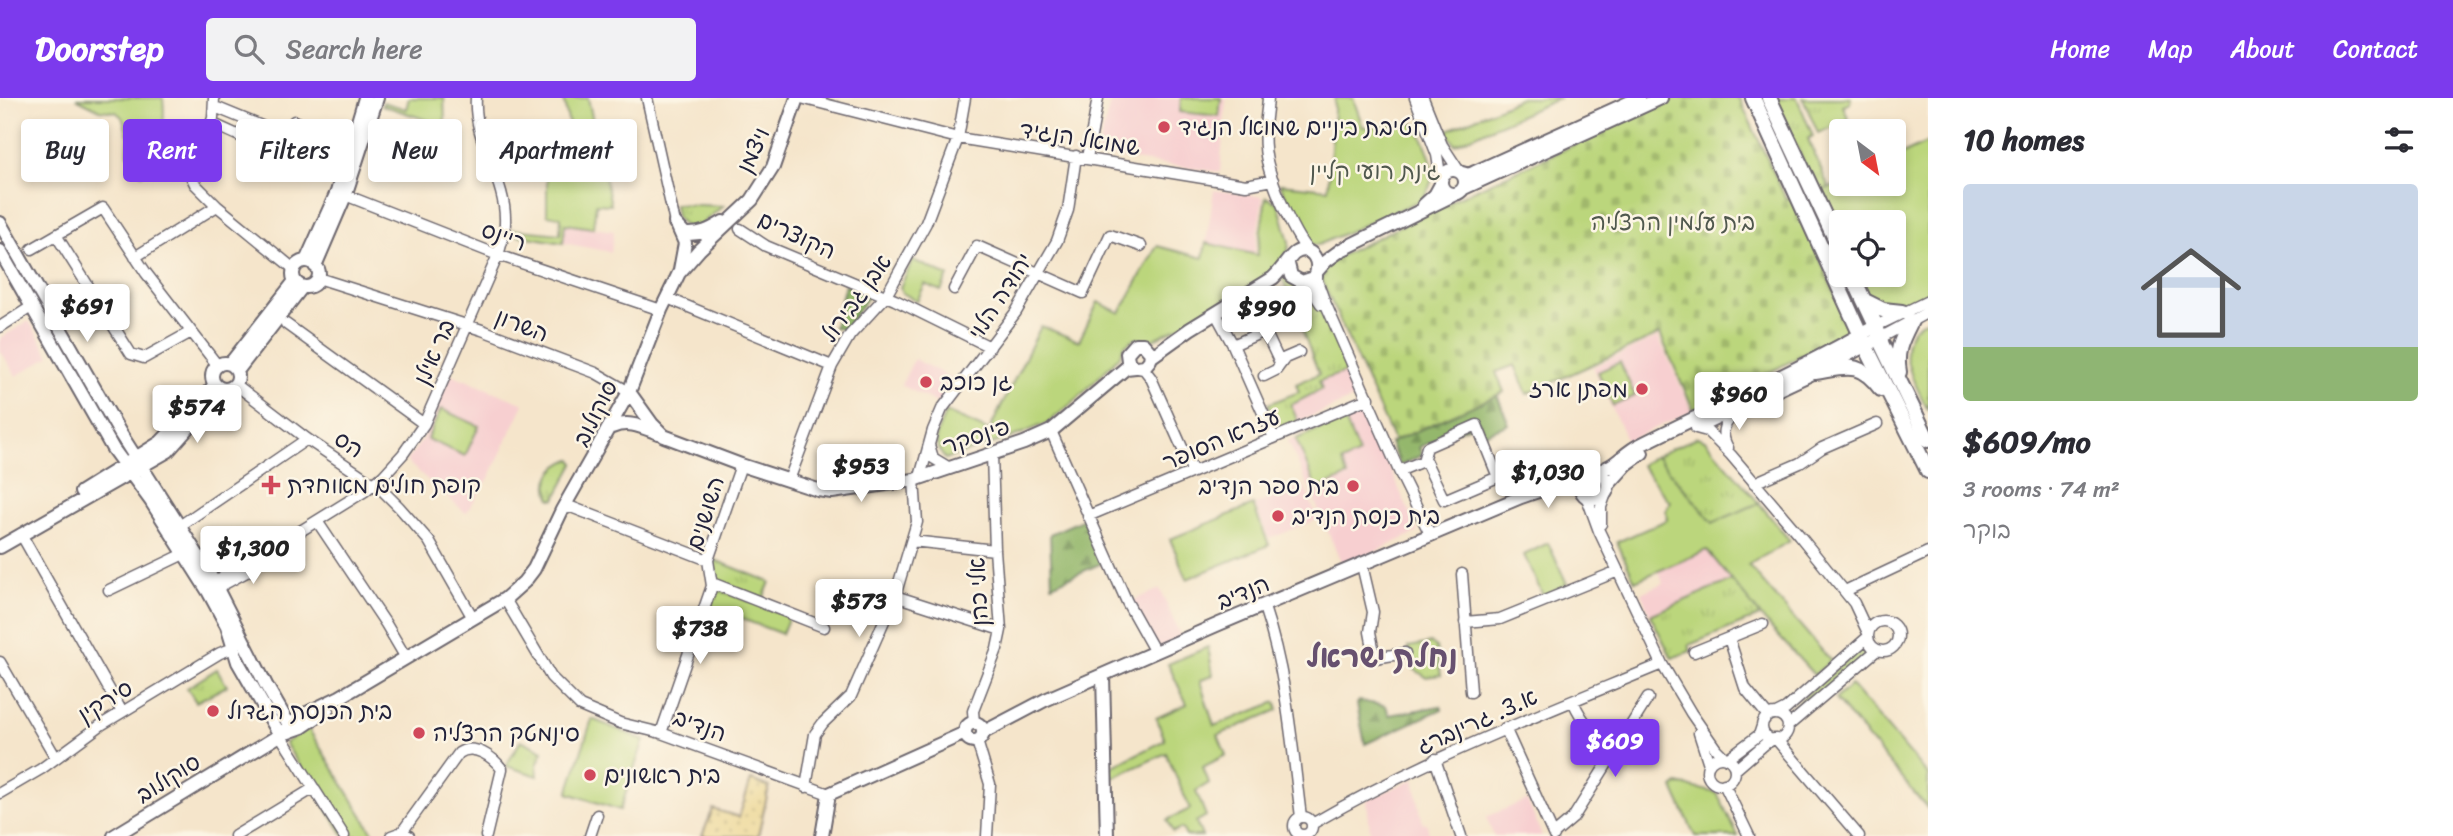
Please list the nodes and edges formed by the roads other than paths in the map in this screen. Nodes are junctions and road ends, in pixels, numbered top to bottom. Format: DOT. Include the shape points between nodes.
graph roads {
  1 [pos="365,98"];
  2 [pos="377,98"];
  3 [pos="476,98"];
  4 [pos="647,98"];
  5 [pos="799,98"];
  6 [pos="965,98"];
  7 [pos="1098,98"];
  8 [pos="1268,98"];
  9 [pos="1415,98"];
  10 [pos="1423,98"];
  11 [pos="1639,98"];
  12 [pos="1661,98"];
  13 [pos="1750,98"];
  14 [pos="1769,98"];
  15 [pos="215,102"];
  16 [pos="478,119"];
  17 [pos="222,128"];
  18 [pos="958,138"];
  19 [pos="1082,157"];
  20 [pos="1460,172"];
  21 [pos="1273,180"];
  22 [pos="194,182"];
  23 [pos="495,182"];
  24 [pos="1441,182"];
  25 [pos="1459,191"];
  26 [pos="341,194"];
  27 [pos="217,206"];
  28 [pos="738,214"];
  29 [pos="1290,219"];
  30 [pos="0,223"];
  31 [pos="676,223"];
  32 [pos="1829,226"];
  33 [pos="740,229"];
  34 [pos="55,235"];
  35 [pos="5,238"];
  36 [pos="1141,246"];
  37 [pos="32,248"];
  38 [pos="0,251"];
  39 [pos="1309,253"];
  40 [pos="498,255"];
  41 [pos="135,257"];
  42 [pos="1289,260"];
  43 [pos="313,268"];
  44 [pos="1317,272"];
  45 [pos="679,274"];
  46 [pos="1039,275"];
  47 [pos="297,279"];
  48 [pos="1298,281"];
  49 [pos="1858,287"];
  50 [pos="954,289"];
  51 [pos="1248,295"];
  52 [pos="886,296"];
  53 [pos="1865,301"];
  54 [pos="1928,301"];
  55 [pos="664,304"];
  56 [pos="31,307"];
  57 [pos="1928,312"];
  58 [pos="1216,314"];
  59 [pos="1287,317"];
  60 [pos="1906,317"];
  61 [pos="286,324"];
  62 [pos="466,325"];
  63 [pos="0,327"];
  64 [pos="1264,328"];
  65 [pos="191,332"];
  66 [pos="1871,335"];
  67 [pos="1342,337"];
  68 [pos="1233,345"];
  69 [pos="990,347"];
  70 [pos="1149,351"];
  71 [pos="1299,352"];
  72 [pos="1127,353"];
  73 [pos="1280,363"];
  74 [pos="832,366"];
  75 [pos="228,367"];
  76 [pos="1136,367"];
  77 [pos="1815,372"];
  78 [pos="636,376"];
  79 [pos="1264,376"];
  80 [pos="225,386"];
  81 [pos="1099,389"];
  82 [pos="630,394"];
  83 [pos="1369,398"];
  84 [pos="1742,407"];
  85 [pos="1904,409"];
  86 [pos="424,424"];
  87 [pos="1877,424"];
  88 [pos="612,427"];
  89 [pos="1696,428"];
  90 [pos="1051,431"];
  91 [pos="664,436"];
  92 [pos="1274,438"];
  93 [pos="307,439"];
  94 [pos="1928,440"];
  95 [pos="929,445"];
  96 [pos="992,454"];
  97 [pos="1731,455"];
  98 [pos="1424,458"];
  99 [pos="139,463"];
  100 [pos="741,465"];
  101 [pos="948,467"];
  102 [pos="126,470"];
  103 [pos="1399,471"];
  104 [pos="1597,471"];
  105 [pos="1928,471"];
  106 [pos="1192,472"];
  107 [pos="1584,475"];
  108 [pos="917,478"];
  109 [pos="789,481"];
  110 [pos="1754,483"];
  111 [pos="374,484"];
  112 [pos="1608,489"];
  113 [pos="1584,495"];
  114 [pos="1521,497"];
  115 [pos="566,508"];
  116 [pos="1088,516"];
  117 [pos="317,521"];
  118 [pos="181,525"];
  119 [pos="24,532"];
  120 [pos="1431,536"];
  121 [pos="1604,538"];
  122 [pos="912,541"];
  123 [pos="0,547"];
  124 [pos="995,550"];
  125 [pos="1928,552"];
  126 [pos="186,553"];
  127 [pos="708,559"];
  128 [pos="1362,565"];
  129 [pos="1618,571"];
  130 [pos="1462,574"];
  131 [pos="711,586"];
  132 [pos="213,588"];
  133 [pos="109,590"];
  134 [pos="1845,591"];
  135 [pos="895,596"];
  136 [pos="505,600"];
  137 [pos="1854,603"];
  138 [pos="1264,607"];
  139 [pos="473,618"];
  140 [pos="1884,621"];
  141 [pos="1465,622"];
  142 [pos="1763,624"];
  143 [pos="824,627"];
  144 [pos="1001,630"];
  145 [pos="1868,635"];
  146 [pos="1729,638"];
  147 [pos="234,648"];
  148 [pos="1877,650"];
  149 [pos="1155,652"];
  150 [pos="1694,652"];
  151 [pos="1405,653"];
  152 [pos="406,658"];
  153 [pos="0,663"];
  154 [pos="1662,664"];
  155 [pos="1103,675"];
  156 [pos="269,691"];
  157 [pos="1471,692"];
  158 [pos="1648,698"];
  159 [pos="1573,701"];
  160 [pos="122,712"];
  161 [pos="1691,713"];
  162 [pos="1769,718"];
  163 [pos="286,728"];
  164 [pos="1506,728"];
  165 [pos="1787,729"];
  166 [pos="978,732"];
  167 [pos="661,733"];
  168 [pos="1775,739"];
  169 [pos="1616,749"];
  170 [pos="57,758"];
  171 [pos="1726,758"];
  172 [pos="1435,760"];
  173 [pos="1709,764"];
  174 [pos="1735,770"];
  175 [pos="1724,784"];
  176 [pos="1816,785"];
  177 [pos="806,787"];
  178 [pos="314,788"];
  179 [pos="1,791"];
  180 [pos="829,794"];
  181 [pos="597,815"];
  182 [pos="1301,817"];
  183 [pos="1312,824"];
  184 [pos="130,832"];
  185 [pos="405,834"];
  186 [pos="1304,835"];
  187 [pos="1554,835"];
  188 [pos="114,836"];
  189 [pos="235,836"];
  190 [pos="344,836"];
  191 [pos="391,836"];
  192 [pos="486,836"];
  193 [pos="590,836"];
  194 [pos="822,836"];
  195 [pos="987,836"];
  196 [pos="1107,836"];
  197 [pos="1461,836"];
  198 [pos="1749,836"];
  199 [pos="1859,836"];
  1 -- 26 [label="street"];
  2 -- 26 [label="street"];
  3 -- 16 [label="street, בר אילן"];
  4 -- 31 [label="street"];
  5 -- 18 [label="street, שמואל הנגיד"];
  5 -- 28 [label="street, ויצמן" via="773,167"];
  6 -- 18 [label="street, אבן גבירול"];
  7 -- 19 [label="street, יהודה הלוי"];
  8 -- 21 [label="street" via="1265,147"];
  9 -- 24 [label="street" via="1437,155"];
  10 -- 20 [label="street" via="1442,145"];
  11 -- 20 [label="street" via="1469,175"];
  12 -- 25 [label="street"];
  13 -- 66 [label="main road"];
  14 -- 32 [label="main road"];
  15 -- 17 [label="street" via="281,134 290,131 295,121 312,128 297,162"];
  18 -- 19 [label="street, שמואל הנגיד"];
  18 -- 52 [label="street, אבן גבירול" via="926,223"];
  19 -- 21 [label="street, שמואל הנגיד" via="1246,185"];
  19 -- 46 [label="street, יהודה הלוי" via="1057,241"];
  20 -- 24 [label="street" via="1447,171"];
  20 -- 25 [label="street" via="1466,180"];
  21 -- 29 [label="street"];
  22 -- 27 [label="street"];
  23 -- 40 [label="street, בר אילן" via="505,211"];
  24 -- 25 [label="street" via="1447,193"];
  24 -- 39 [label="street" via="1425,205 1323,254"];
  25 -- 44 [label="street" via="1341,250"];
  26 -- 40 [label="street, ריינס"];
  26 -- 43 [label="street"];
  27 -- 41 [label="street"];
  27 -- 47 [label="street"];
  28 -- 31 [label="street, ויצמן" via="694,235 685,234"];
  28 -- 45 [label="street, ויצמן"];
  29 -- 39 [label="street"];
  29 -- 42 [label="street" via="1294,244"];
  30 -- 35 [label="street"];
  31 -- 45 [label="street, ויצמן" via="685,243"];
  33 -- 52 [label="street, הקוצרים" via="766,246"];
  34 -- 37 [label="street"];
  34 -- 41 [label="street" via="103,208"];
  34 -- 65 [label="street" via="131,354 144,358"];
  35 -- 99 [label="street"];
  36 -- 46 [label="street" via="1110,235 1083,293"];
  38 -- 56 [label="street"];
  39 -- 42 [label="street" via="1299,251"];
  39 -- 44 [label="street" via="1318,261"];
  40 -- 55 [label="street, ריינס"];
  40 -- 62 [label="street, בר אילן"];
  41 -- 65 [label="street"];
  42 -- 48 [label="street" via="1289,272"];
  42 -- 51 [label="street"];
  43 -- 47 [label="street" via="299,263"];
  43 -- 47 [label="street" via="310,286"];
  43 -- 62 [label="street, השרון"];
  44 -- 48 [label="street" via="1310,280"];
  44 -- 67 [label="street" via="1318,285"];
  45 -- 55 [label="street, ויצמן"];
  46 -- 50 [label="street" via="977,246"];
  46 -- 69 [label="street, יהודה הלוי"];
  47 -- 75 [label="street"];
  48 -- 51 [label="street" via="1278,282"];
  48 -- 67 [label="street" via="1312,290"];
  49 -- 53 [label="main road"];
  51 -- 58 [label="street"];
  52 -- 69 [label="street, הקוצרים"];
  52 -- 74 [label="street, אבן גבירול" via="850,335"];
  53 -- 60 [label="main road"];
  53 -- 66 [label="main road"];
  54 -- 60 [label="street"];
  55 -- 74 [label="street, ריינס"];
  55 -- 78 [label="street, ויצמן"];
  56 -- 63 [label="street"];
  56 -- 102 [label="street"];
  57 -- 60 [label="street"];
  58 -- 68 [label="street"];
  58 -- 70 [label="street"];
  59 -- 64 [label="street"];
  60 -- 66 [label="street"];
  60 -- 85 [label="main road" via="1897,360"];
  61 -- 86 [label="street"];
  62 -- 82 [label="street, השרון" via="596,373"];
  62 -- 86 [label="street, בר אילן"];
  64 -- 68 [label="street"];
  64 -- 73 [label="street"];
  65 -- 75 [label="street"];
  66 -- 77 [label="street"];
  66 -- 85 [label="main road"];
  66 -- 104 [label="street" via="1636,447"];
  67 -- 83 [label="street"];
  68 -- 92 [label="street"];
  69 -- 95 [label="street, יהודה הלוי" via="942,409"];
  70 -- 72 [label="street" via="1135,344"];
  70 -- 76 [label="street" via="1148,363"];
  71 -- 73 [label="street"];
  72 -- 76 [label="street"];
  72 -- 81 [label="street, פינסקר"];
  73 -- 79 [label="street"];
  74 -- 109 [label="street, אבן גבירול"];
  75 -- 80 [label="street" via="238,378"];
  75 -- 80 [label="street" via="212,374"];
  76 -- 81 [label="street, פינסקר" via="1129,366"];
  76 -- 106 [label="street" via="1151,378"];
  77 -- 84 [label="street"];
  77 -- 85 [label="main road" via="1849,366 1865,371"];
  78 -- 82 [label="street, סוקולוב"];
  80 -- 93 [label="street, הס"];
  80 -- 99 [label="street"];
  81 -- 90 [label="street, פינסקר"];
  82 -- 88 [label="street, סוקולוב"];
  82 -- 91 [label="street, פינסקר"];
  82 -- 115 [label="street, סוקולוב"];
  83 -- 92 [label="street, עזרא הסופר"];
  83 -- 103 [label="street"];
  84 -- 89 [label="street"];
  84 -- 97 [label="street" via="1723,430"];
  85 -- 94 [label="main road"];
  85 -- 105 [label="main road"];
  86 -- 111 [label="street, בר אילן"];
  87 -- 110 [label="street"];
  88 -- 91 [label="street" via="632,424"];
  88 -- 115 [label="street, סוקולוב"];
  89 -- 97 [label="street" via="1707,431"];
  89 -- 112 [label="street" via="1634,458"];
  90 -- 96 [label="street, פינסקר"];
  90 -- 116 [label="street"];
  91 -- 100 [label="street, פינסקר"];
  92 -- 106 [label="street, עזרא הסופר"];
  93 -- 111 [label="street, הס"];
  93 -- 118 [label="street"];
  95 -- 101 [label="street" via="933,458"];
  95 -- 108 [label="street, יהודה הלוי"];
  96 -- 101 [label="street, פינסקר"];
  96 -- 124 [label="street, אלי כהן"];
  97 -- 110 [label="street"];
  98 -- 98 [label="street" via="1427,447 1477,425 1498,477 1444,500"];
  98 -- 103 [label="street"];
  99 -- 102 [label="street"];
  99 -- 118 [label="street"];
  100 -- 109 [label="street, פינסקר"];
  100 -- 127 [label="street, השושנים"];
  101 -- 108 [label="street, פינסקר"];
  102 -- 119 [label="street"];
  102 -- 126 [label="street"];
  103 -- 120 [label="street"];
  104 -- 107 [label="street"];
  104 -- 112 [label="street" via="1604,474"];
  106 -- 116 [label="street, עזרא הסופר"];
  107 -- 113 [label="street" via="1580,482"];
  107 -- 114 [label="street, הנדיב"];
  108 -- 109 [label="street, פינסקר" via="832,492"];
  108 -- 122 [label="street, יהודה הלוי"];
  110 -- 134 [label="street"];
  111 -- 117 [label="street, בר אילן"];
  111 -- 139 [label="street, הס" via="429,541"];
  112 -- 113 [label="street" via="1596,500"];
  112 -- 121 [label="street" via="1601,507"];
  113 -- 114 [label="street, הנדיב" via="1567,487"];
  113 -- 121 [label="street"];
  114 -- 120 [label="street, הנדיב"];
  115 -- 127 [label="street"];
  115 -- 136 [label="street, סוקולוב" via="541,564 526,584"];
  116 -- 149 [label="street"];
  117 -- 132 [label="street, בר אילן" via="224,575"];
  117 -- 152 [label="street"];
  118 -- 132 [label="street"];
  119 -- 123 [label="street"];
  119 -- 160 [label="street"];
  120 -- 128 [label="street, הנדיב"];
  121 -- 129 [label="street"];
  122 -- 124 [label="street"];
  122 -- 135 [label="street, יהודה הלוי"];
  124 -- 144 [label="street, אלי כהן"];
  125 -- 134 [label="street"];
  126 -- 132 [label="street"];
  126 -- 133 [label="street"];
  127 -- 131 [label="street, השושנים"];
  128 -- 138 [label="street, הנדיב"];
  128 -- 151 [label="street" via="1373,612 1370,632 1375,658"];
  129 -- 141 [label="street" via="1500,620"];
  129 -- 154 [label="street"];
  130 -- 141 [label="street"];
  131 -- 143 [label="street"];
  131 -- 167 [label="street, השושנים"];
  132 -- 147 [label="street"];
  132 -- 156 [label="street"];
  134 -- 137 [label="street"];
  135 -- 144 [label="street"];
  135 -- 177 [label="street, יהודה הלוי" via="851,696 815,734"];
  136 -- 139 [label="street, סוקולוב"];
  136 -- 163 [label="street, סוקולוב" via="306,724"];
  136 -- 167 [label="street, הנדיב" via="551,677 580,706"];
  137 -- 140 [label="street"];
  137 -- 145 [label="street"];
  138 -- 149 [label="street, הנדיב"];
  138 -- 182 [label="street" via="1288,705"];
  139 -- 152 [label="street, סוקולוב"];
  140 -- 145 [label="street" via="1873,625"];
  140 -- 148 [label="street" via="1894,626 1897,639 1890,649"];
  141 -- 157 [label="street"];
  142 -- 146 [label="street"];
  144 -- 166 [label="street, אלי כהן" via="973,711"];
  145 -- 148 [label="street"];
  145 -- 162 [label="street" via="1786,709"];
  146 -- 150 [label="street"];
  146 -- 162 [label="street" via="1745,688"];
  147 -- 156 [label="street" via="241,651"];
  147 -- 160 [label="street, סירקין"];
  147 -- 163 [label="street" via="238,662"];
  148 -- 165 [label="street"];
  149 -- 155 [label="street, הנדיב"];
  152 -- 163 [label="street, סוקולוב"];
  153 -- 170 [label="street"];
  154 -- 159 [label="street, א.צ. גרינברג"];
  154 -- 161 [label="street"];
  155 -- 166 [label="street, הנדיב"];
  155 -- 196 [label="street"];
  156 -- 163 [label="street"];
  158 -- 169 [label="street"];
  159 -- 164 [label="street, א.צ. גרינברג"];
  159 -- 169 [label="street" via="1587,727"];
  160 -- 170 [label="street, סירקין"];
  161 -- 171 [label="street"];
  161 -- 173 [label="street"];
  162 -- 165 [label="street" via="1783,717"];
  162 -- 168 [label="street" via="1764,734"];
  162 -- 171 [label="street" via="1759,735"];
  163 -- 178 [label="street"];
  163 -- 184 [label="street, סוקולוב"];
  164 -- 172 [label="street, א.צ. גרינברג"];
  164 -- 187 [label="street"];
  165 -- 168 [label="street" via="1782,738"];
  165 -- 176 [label="street"];
  166 -- 180 [label="street" via="967,726 965,733"];
  166 -- 195 [label="street" via="990,784"];
  167 -- 177 [label="street, הנדיב"];
  168 -- 174 [label="street"];
  168 -- 176 [label="street"];
  169 -- 187 [label="street" via="1573,818"];
  170 -- 179 [label="street, סירקין"];
  171 -- 173 [label="street"];
  171 -- 174 [label="street"];
  172 -- 183 [label="street, א.צ. גרינברג"];
  172 -- 197 [label="street"];
  173 -- 175 [label="street" via="1709,778"];
  174 -- 175 [label="street"];
  175 -- 198 [label="street"];
  176 -- 199 [label="street"];
  177 -- 180 [label="street, הנדיב"];
  178 -- 189 [label="street"];
  178 -- 190 [label="street"];
  180 -- 194 [label="street"];
  181 -- 193 [label="street"];
  182 -- 183 [label="street"];
  182 -- 186 [label="street" via="1294,827"];
  183 -- 186 [label="street"];
  184 -- 188 [label="street, סוקולוב"];
  185 -- 191 [label="street"];
  185 -- 192 [label="street" via="465,749 480,752 502,769"];
}
